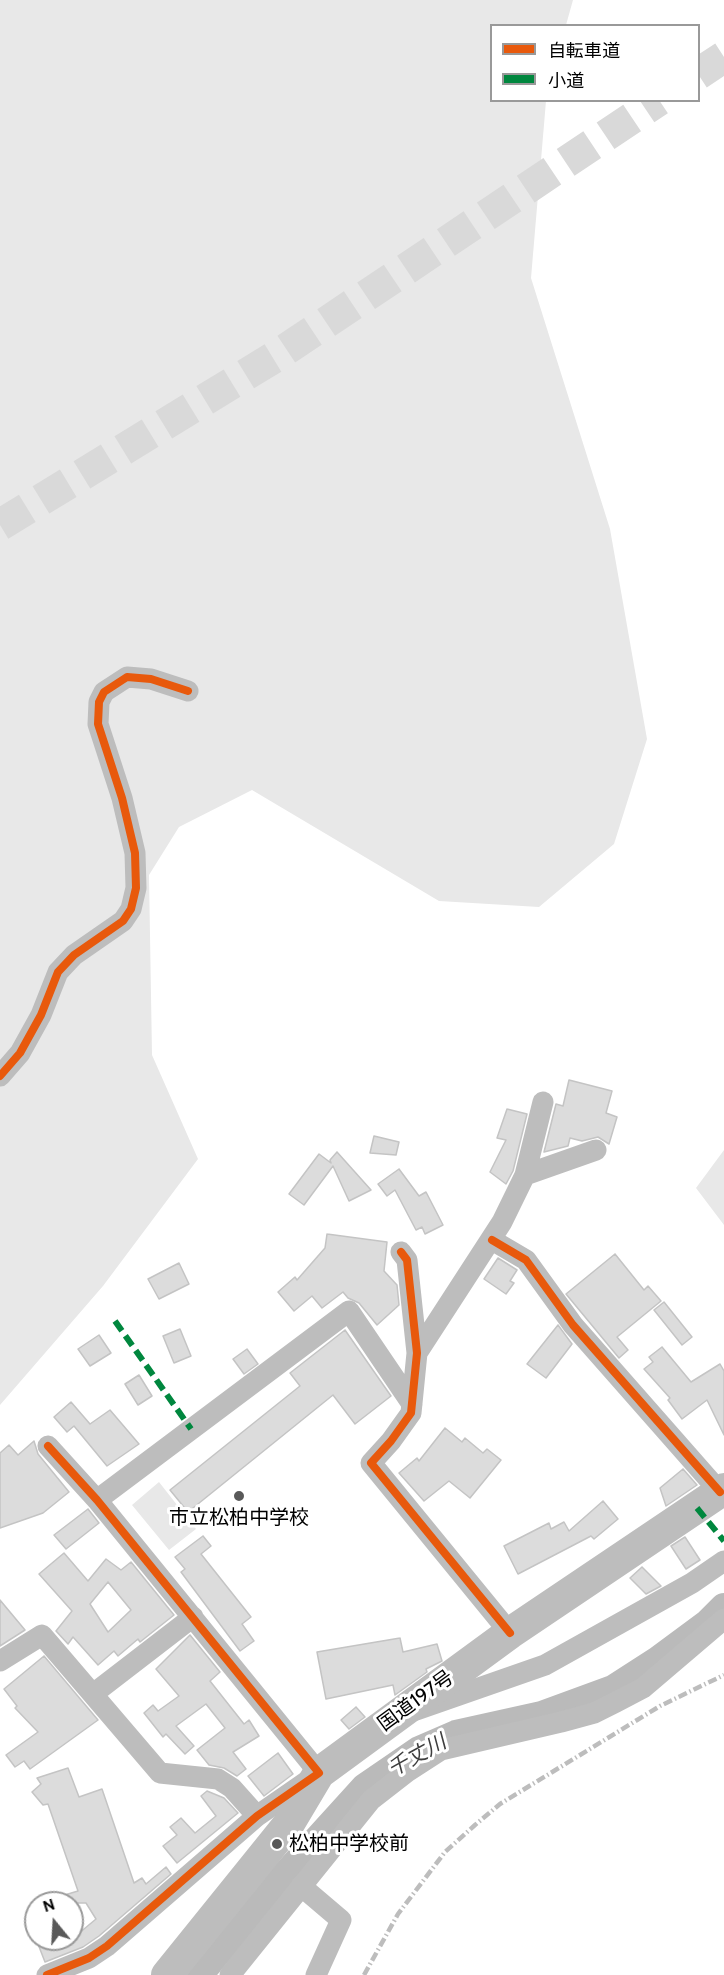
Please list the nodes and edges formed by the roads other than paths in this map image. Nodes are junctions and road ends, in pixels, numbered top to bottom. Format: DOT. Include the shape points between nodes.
graph roads {
  1 [pos="189,691"];
  2 [pos="0,1076"];
  3 [pos="543,1102"];
  4 [pos="596,1150"];
  5 [pos="525,1175"];
  6 [pos="492,1240"];
  7 [pos="401,1252"];
  8 [pos="417,1353"];
  9 [pos="412,1404"];
  10 [pos="48,1446"];
  11 [pos="722,1491"];
  12 [pos="97,1500"];
  13 [pos="724,1561"];
  14 [pos="193,1617"];
  15 [pos="724,1619"];
  16 [pos="510,1633"];
  17 [pos="0,1661"];
  18 [pos="93,1694"];
  19 [pos="392,1717"];
  20 [pos="319,1773"];
  21 [pos="257,1816"];
  22 [pos="302,1886"];
  23 [pos="47,1975"];
  24 [pos="167,1975"];
  25 [pos="230,1975"];
  26 [pos="316,1975"];
  1 -- 2 [label="street" via="151,679 128,677 104,692 99,702 98,724 135,853 136,888 131,909 123,921 74,955 58,972 20,1053"];
  3 -- 5 [label="street"];
  4 -- 5 [label="street"];
  5 -- 6 [label="street"];
  6 -- 8 [label="street"];
  6 -- 11 [label="street" via="526,1260 573,1325"];
  7 -- 8 [label="street" via="407,1260"];
  8 -- 9 [label="street"];
  9 -- 12 [label="street" via="349,1311"];
  9 -- 16 [label="street" via="411,1413 371,1463"];
  10 -- 12 [label="street"];
  11 -- 16 [label="highway, 国道197号"];
  12 -- 14 [label="street"];
  13 -- 19 [label="street" via="545,1665"];
  14 -- 18 [label="street"];
  14 -- 20 [label="street"];
  15 -- 22 [label="street" via="643,1688 594,1713 441,1750 371,1800"];
  16 -- 19 [label="highway, 国道197号"];
  17 -- 18 [label="street" via="42,1635"];
  18 -- 21 [label="street" via="160,1773 218,1779 232,1788"];
  19 -- 20 [label="highway, 国道197号"];
  20 -- 21 [label="street"];
  20 -- 24 [label="highway, 国道197号" via="288,1825"];
  21 -- 23 [label="street" via="107,1946"];
  22 -- 25 [label="street"];
  22 -- 26 [label="street" via="341,1920"];
}
